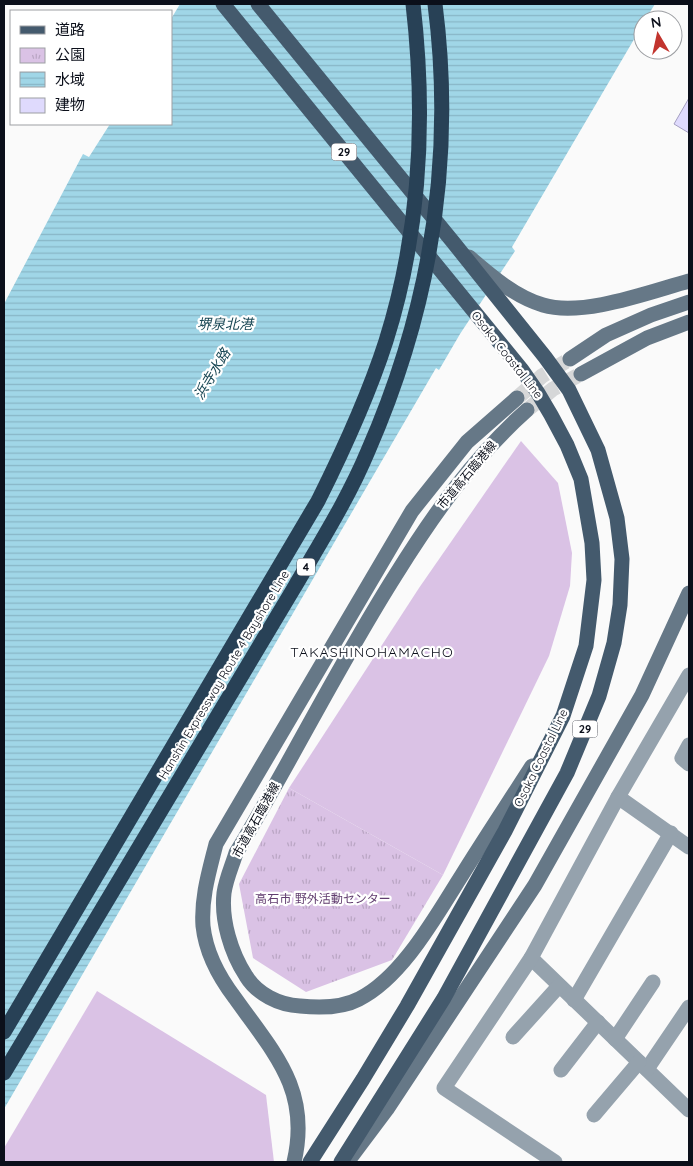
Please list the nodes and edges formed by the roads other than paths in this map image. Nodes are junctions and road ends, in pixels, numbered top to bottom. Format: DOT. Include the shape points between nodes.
graph roads {
  1 [pos="223,4"];
  2 [pos="258,4"];
  3 [pos="413,4"];
  4 [pos="435,4"];
  5 [pos="482,273"];
  6 [pos="689,281"];
  7 [pos="689,302"];
  8 [pos="689,322"];
  9 [pos="570,358"];
  10 [pos="581,374"];
  11 [pos="516,398"];
  12 [pos="527,410"];
  13 [pos="689,593"];
  14 [pos="689,675"];
  15 [pos="563,716"];
  16 [pos="689,746"];
  17 [pos="689,764"];
  18 [pos="618,797"];
  19 [pos="670,833"];
  20 [pos="689,848"];
  21 [pos="530,958"];
  22 [pos="654,982"];
  23 [pos="559,986"];
  24 [pos="574,1000"];
  25 [pos="689,1007"];
  26 [pos="598,1022"];
  27 [pos="4,1032"];
  28 [pos="513,1037"];
  29 [pos="615,1039"];
  30 [pos="643,1066"];
  31 [pos="561,1070"];
  32 [pos="4,1073"];
  33 [pos="689,1110"];
  34 [pos="594,1115"];
  35 [pos="294,1162"];
  36 [pos="310,1162"];
  37 [pos="341,1162"];
  38 [pos="347,1162"];
  39 [pos="555,1162"];
  1 -- 15 [label="main road, Osaka Coastal Line / 29" via="538,393 567,445 581,478 592,543 593,589 586,646"];
  2 -- 5 [label="main road, 29"];
  3 -- 27 [label="highway, Hanshin Expressway Route 4 Bayshore Line / 4" via="420,134 414,207 399,292 368,393 314,510"];
  4 -- 32 [label="highway, Hanshin Expressway Route 4 Bayshore Line / 4" via="442,77 439,191 422,294 388,404 368,453 318,545"];
  5 -- 6 [label="street" via="543,305 564,308 592,307"];
  5 -- 37 [label="main road, 29" via="569,390 598,450 617,518 622,559 614,643 599,696 567,773 444,998"];
  7 -- 9 [label="street" via="606,335"];
  8 -- 10 [label="street" via="648,338"];
  11 -- 35 [label="street, 市道高石臨港線" via="467,442 412,511 216,844 203,902 207,945 223,983 281,1064 292,1088 298,1108 299,1137"];
  12 -- 15 [label="street, 市道高石臨港線" via="472,465 426,527 364,626 236,853 224,893 225,918 236,961 247,978 273,1000 292,1006 317,1008 359,1000 378,987 418,944"];
  13 -- 38 [label="street" via="642,695 535,886 387,1109"];
  14 -- 18 [label="street"];
  15 -- 36 [label="main road, Osaka Coastal Line / 29" via="505,831 407,1006"];
  16 -- 17 [label="street" via="682,758"];
  18 -- 19 [label="street"];
  18 -- 21 [label="street"];
  19 -- 20 [label="street"];
  19 -- 24 [label="street"];
  21 -- 23 [label="street"];
  21 -- 39 [label="street" via="444,1088"];
  22 -- 29 [label="street"];
  23 -- 24 [label="street"];
  23 -- 28 [label="street"];
  24 -- 26 [label="street"];
  25 -- 30 [label="street"];
  26 -- 29 [label="street"];
  26 -- 31 [label="street"];
  29 -- 30 [label="street"];
  30 -- 33 [label="street"];
  30 -- 34 [label="street"];
}
